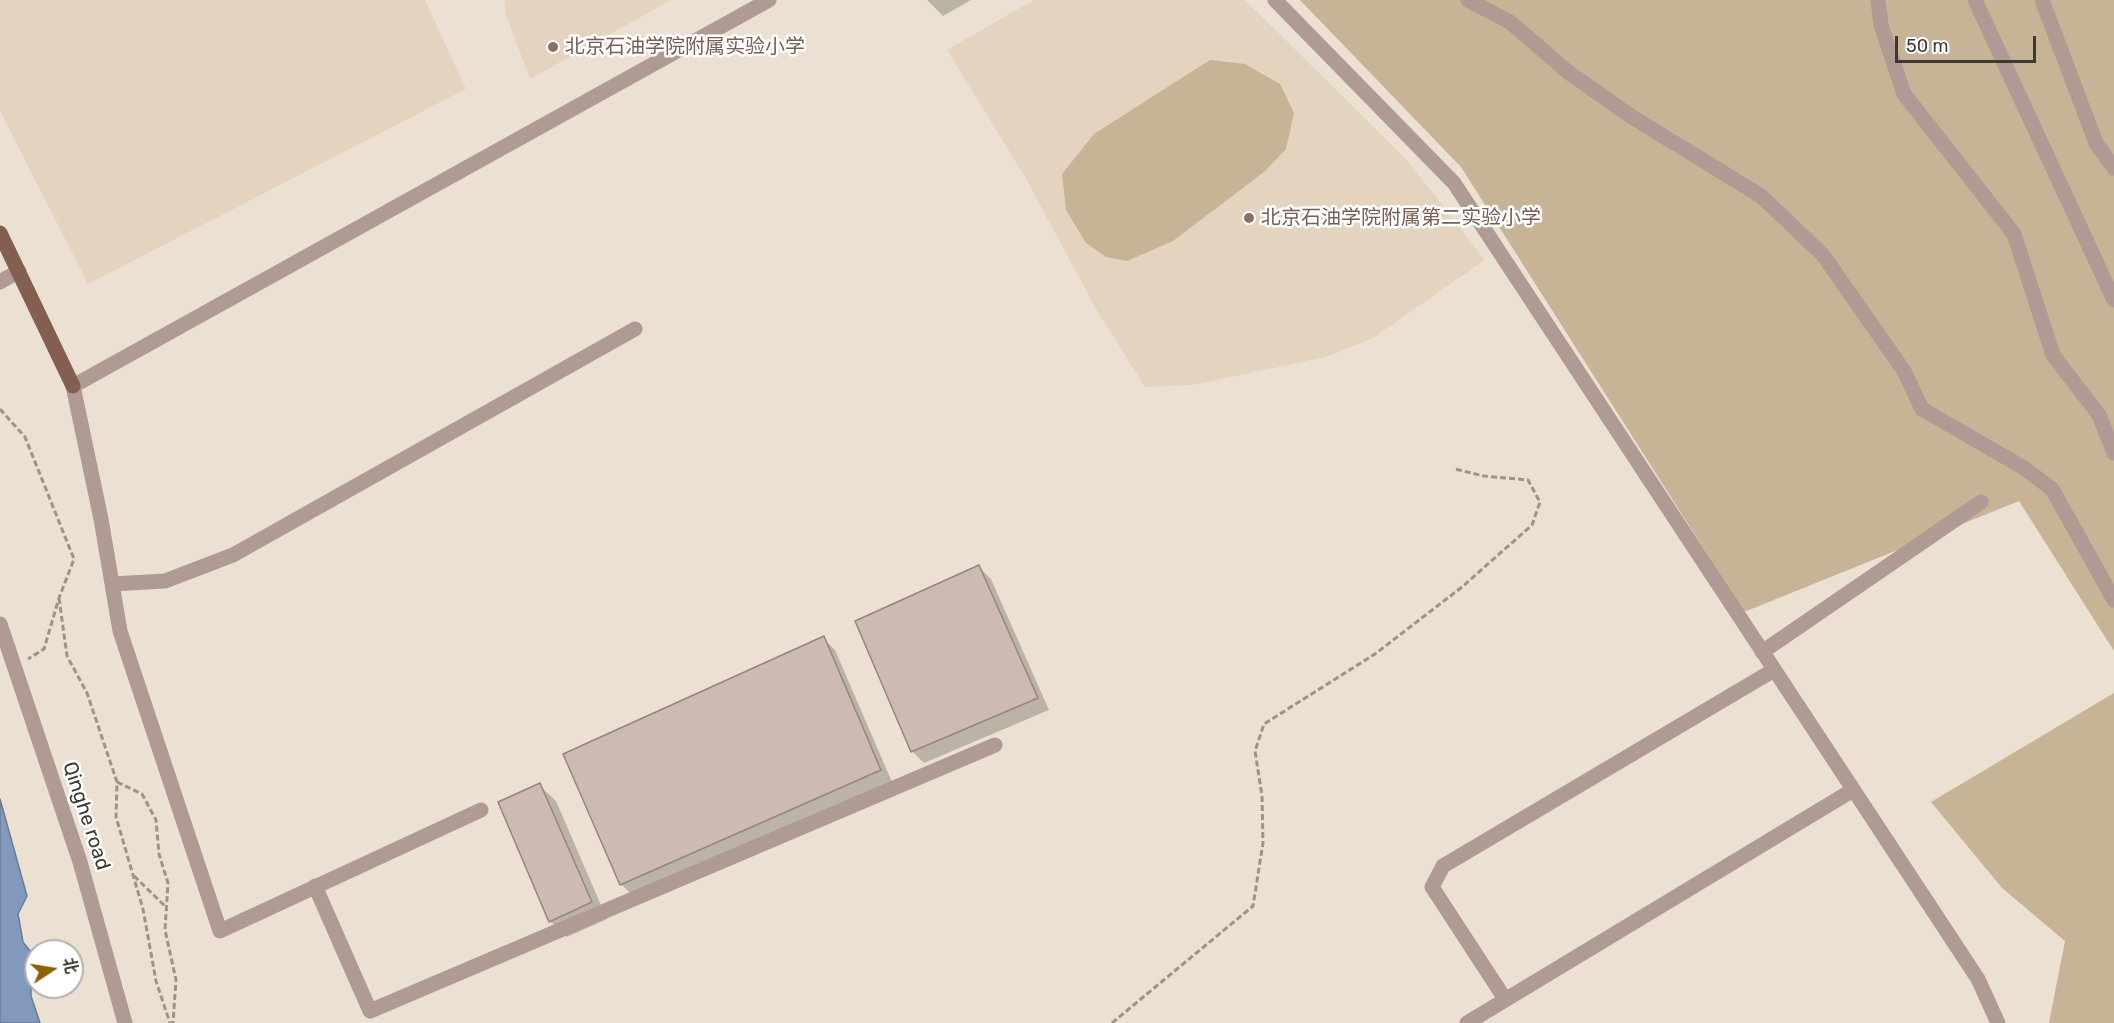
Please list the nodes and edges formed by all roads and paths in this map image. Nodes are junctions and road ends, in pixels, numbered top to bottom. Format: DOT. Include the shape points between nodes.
graph roads {
  1 [pos="769,0"];
  2 [pos="1275,0"];
  3 [pos="1468,0"];
  4 [pos="1878,0"];
  5 [pos="1974,0"];
  6 [pos="2042,0"];
  7 [pos="2114,168"];
  8 [pos="0,233"];
  9 [pos="19,271"];
  10 [pos="0,282"];
  11 [pos="2114,300"];
  12 [pos="635,329"];
  13 [pos="73,386"];
  14 [pos="0,409"];
  15 [pos="2114,453"];
  16 [pos="1455,469"];
  17 [pos="1981,502"];
  18 [pos="112,585"];
  19 [pos="59,598"];
  20 [pos="2114,600"];
  21 [pos="0,624"];
  22 [pos="1762,652"];
  23 [pos="14,663"];
  24 [pos="1774,670"];
  25 [pos="995,745"];
  26 [pos="117,782"];
  27 [pos="1853,790"];
  28 [pos="481,810"];
  29 [pos="132,875"];
  30 [pos="315,886"];
  31 [pos="167,908"];
  32 [pos="1505,999"];
  33 [pos="125,1023"];
  34 [pos="172,1023"];
  35 [pos="1112,1023"];
  36 [pos="1467,1023"];
  37 [pos="1998,1023"];
  1 -- 13 [label="street"];
  2 -- 22 [label="street" via="1454,183"];
  3 -- 20 [label="street" via="1510,22 1568,72 1769,204 1823,255 1904,371 1922,409 2024,468 2052,489"];
  4 -- 15 [label="street" via="1881,25 1904,94 2014,234 2053,354 2099,415"];
  5 -- 11 [label="street"];
  6 -- 7 [label="street" via="2096,143"];
  8 -- 9 [label="main road"];
  9 -- 10 [label="street"];
  9 -- 13 [label="main road"];
  12 -- 18 [label="street" via="233,555 165,581"];
  13 -- 18 [label="street"];
  14 -- 19 [label="path" via="25,437 74,559"];
  16 -- 35 [label="path" via="1528,480 1540,502 1532,525 1375,654 1264,724 1255,751 1262,796 1263,843 1253,906"];
  17 -- 22 [label="street"];
  18 -- 30 [label="street" via="120,631 220,931"];
  19 -- 23 [label="path" via="44,649"];
  19 -- 26 [label="path" via="67,656 87,693"];
  21 -- 23 [label="street, Qinghe road"];
  22 -- 24 [label="street"];
  23 -- 33 [label="street, Qinghe road" via="80,862"];
  24 -- 27 [label="street"];
  24 -- 32 [label="street" via="1443,866 1432,887"];
  25 -- 30 [label="street" via="370,1011"];
  26 -- 29 [label="path" via="116,817"];
  26 -- 31 [label="path" via="142,794 156,820 159,854 168,883"];
  27 -- 32 [label="street"];
  27 -- 37 [label="street" via="1978,979"];
  28 -- 30 [label="street"];
  29 -- 31 [label="path"];
  29 -- 34 [label="path" via="143,909 156,981"];
  31 -- 34 [label="path" via="165,930 176,980"];
  32 -- 36 [label="street"];
}
